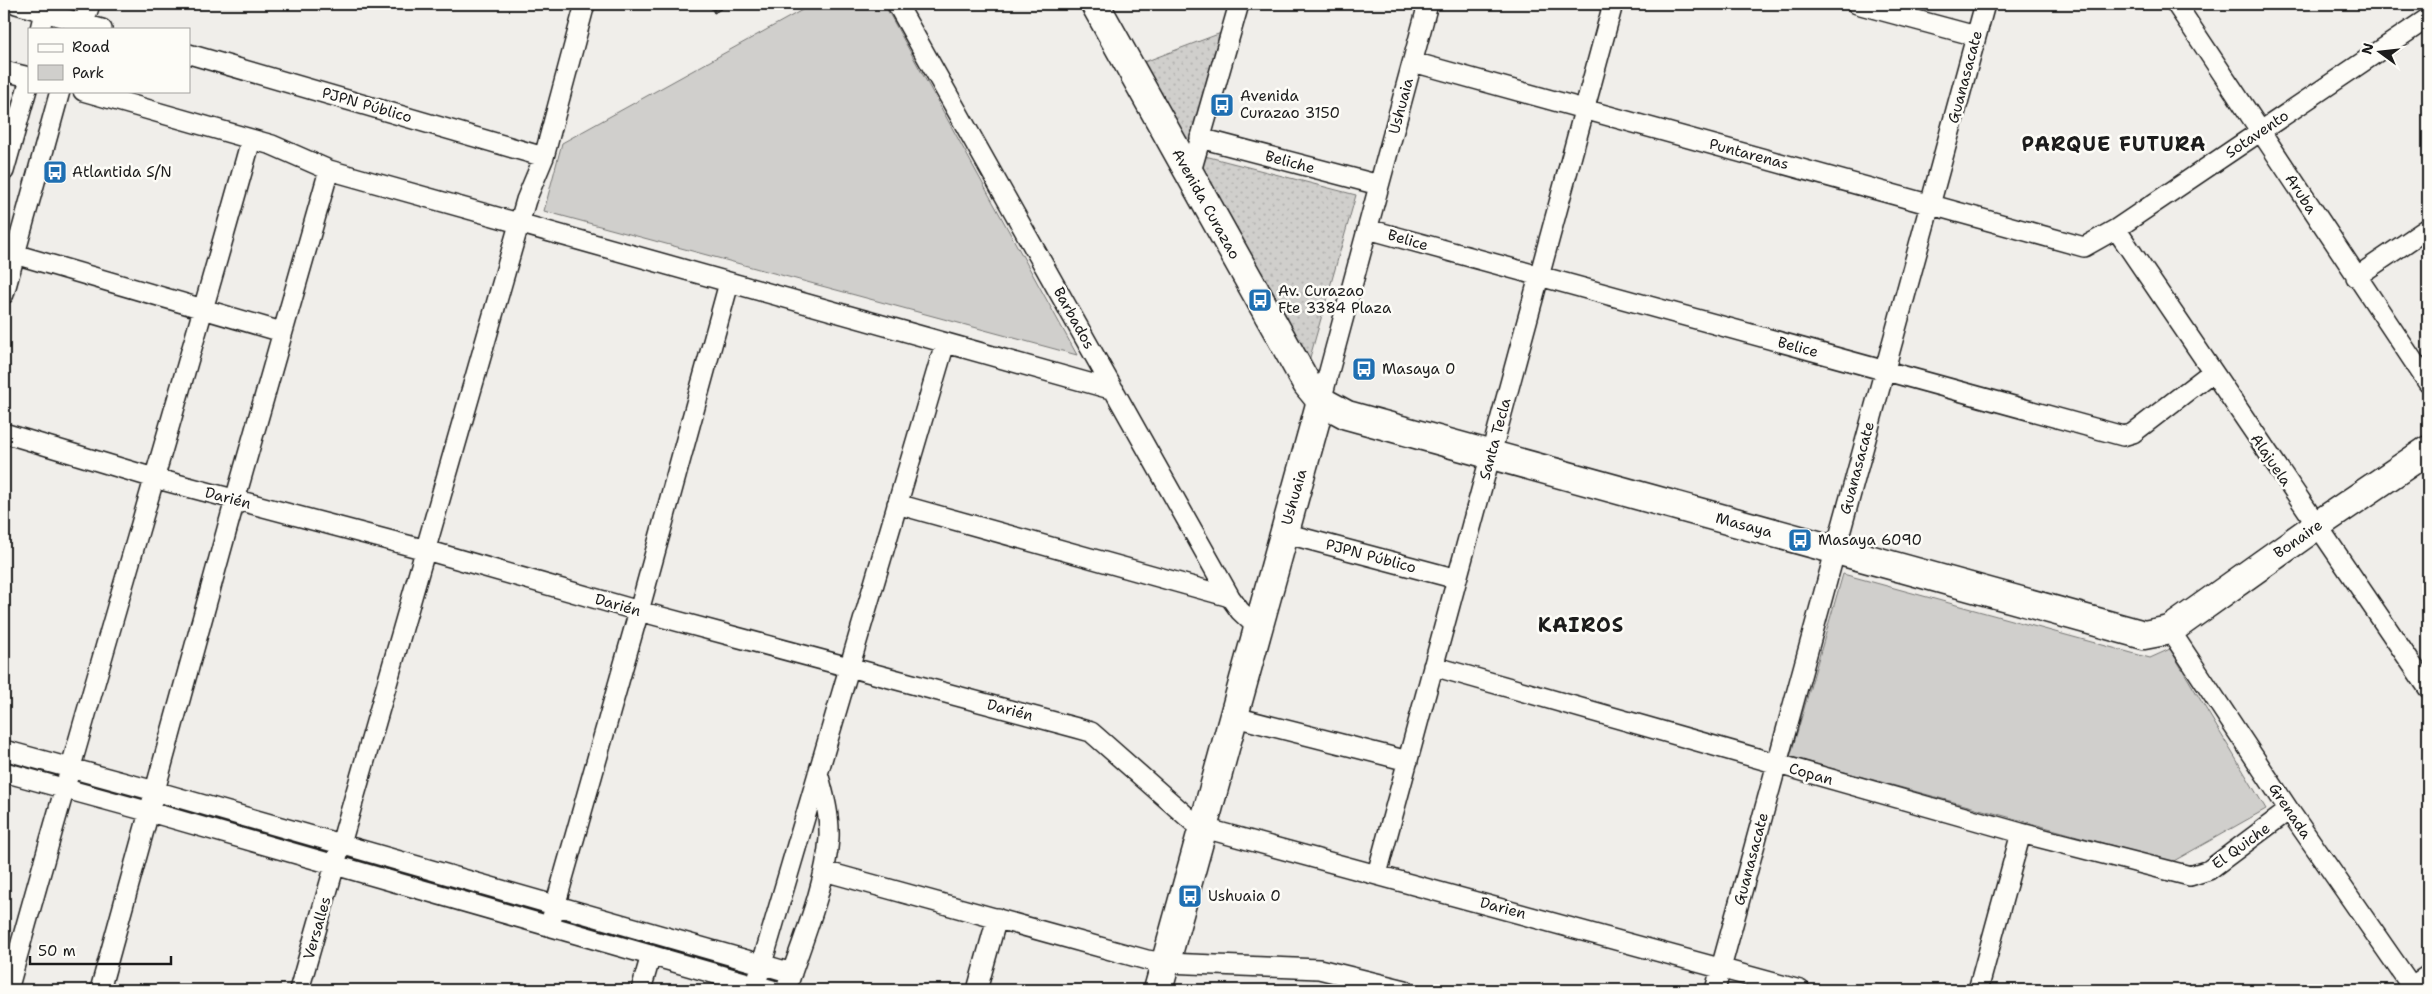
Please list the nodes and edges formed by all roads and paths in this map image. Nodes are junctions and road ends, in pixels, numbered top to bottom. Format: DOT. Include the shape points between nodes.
graph roads {
  1 [pos="16,4"];
  2 [pos="90,4"];
  3 [pos="585,4"];
  4 [pos="897,4"];
  5 [pos="1094,4"];
  6 [pos="1240,4"];
  7 [pos="1428,4"];
  8 [pos="1613,4"];
  9 [pos="1856,4"];
  10 [pos="1985,4"];
  11 [pos="2176,4"];
  12 [pos="43,15"];
  13 [pos="2428,18"];
  14 [pos="83,26"];
  15 [pos="96,28"];
  16 [pos="1976,36"];
  17 [pos="190,54"];
  18 [pos="1413,62"];
  19 [pos="4,71"];
  20 [pos="28,76"];
  21 [pos="28,86"];
  22 [pos="60,92"];
  23 [pos="86,92"];
  24 [pos="1584,109"];
  25 [pos="2260,132"];
  26 [pos="1200,138"];
  27 [pos="251,140"];
  28 [pos="544,157"];
  29 [pos="329,170"];
  30 [pos="4,171"];
  31 [pos="1190,175"];
  32 [pos="1379,185"];
  33 [pos="1930,204"];
  34 [pos="520,225"];
  35 [pos="2428,228"];
  36 [pos="1368,229"];
  37 [pos="2116,230"];
  38 [pos="2084,247"];
  39 [pos="10,253"];
  40 [pos="1539,277"];
  41 [pos="2356,277"];
  42 [pos="729,283"];
  43 [pos="4,294"];
  44 [pos="204,309"];
  45 [pos="282,332"];
  46 [pos="945,343"];
  47 [pos="1884,370"];
  48 [pos="2212,372"];
  49 [pos="2428,383"];
  50 [pos="1114,390"];
  51 [pos="1321,401"];
  52 [pos="4,433"];
  53 [pos="2428,450"];
  54 [pos="1490,456"];
  55 [pos="154,478"];
  56 [pos="235,500"];
  57 [pos="897,504"];
  58 [pos="2316,526"];
  59 [pos="1284,533"];
  60 [pos="1835,549"];
  61 [pos="426,550"];
  62 [pos="1457,579"];
  63 [pos="1230,596"];
  64 [pos="639,612"];
  65 [pos="1258,628"];
  66 [pos="2170,630"];
  67 [pos="1434,666"];
  68 [pos="850,667"];
  69 [pos="2428,688"];
  70 [pos="1235,717"];
  71 [pos="4,750"];
  72 [pos="1408,761"];
  73 [pos="1777,764"];
  74 [pos="70,769"];
  75 [pos="4,772"];
  76 [pos="818,773"];
  77 [pos="63,790"];
  78 [pos="155,791"];
  79 [pos="2289,810"];
  80 [pos="150,812"];
  81 [pos="1204,828"];
  82 [pos="2021,833"];
  83 [pos="342,844"];
  84 [pos="335,865"];
  85 [pos="824,871"];
  86 [pos="1377,874"];
  87 [pos="2190,876"];
  88 [pos="555,906"];
  89 [pos="997,918"];
  90 [pos="549,925"];
  91 [pos="651,956"];
  92 [pos="1166,962"];
  93 [pos="762,965"];
  94 [pos="1721,968"];
  95 [pos="2428,975"];
  96 [pos="789,982"];
  97 [pos="764,988"];
  98 [pos="2410,989"];
  99 [pos="8,990"];
  100 [pos="100,990"];
  101 [pos="299,990"];
  102 [pos="641,990"];
  103 [pos="977,990"];
  104 [pos="1158,990"];
  105 [pos="1404,990"];
  106 [pos="1715,990"];
  107 [pos="1800,990"];
  108 [pos="1978,990"];
  1 -- 12 [label="street"];
  2 -- 14 [label="street"];
  3 -- 28 [label="street, Versalles"];
  4 -- 50 [label="street, Barbados"];
  5 -- 31 [label="street, Avenida Curazao"];
  6 -- 26 [label="street"];
  7 -- 18 [label="street, Ushuaia"];
  8 -- 24 [label="street, Santa Tecla"];
  9 -- 16 [label="street"];
  10 -- 16 [label="street, Guanasacate"];
  11 -- 25 [label="street, Aruba"];
  12 -- 14 [label="street"];
  13 -- 25 [label="street, Sotavento"];
  14 -- 15 [label="street"];
  16 -- 33 [label="street, Guanasacate"];
  17 -- 28 [label="street, PJPN Público"];
  18 -- 24 [label="street, Puntarenas"];
  18 -- 32 [label="street, Ushuaia"];
  19 -- 20 [label="street"];
  21 -- 30 [label="street"];
  22 -- 39 [label="street"];
  23 -- 27 [label="street"];
  24 -- 33 [label="street, Puntarenas"];
  24 -- 40 [label="street, Santa Tecla"];
  25 -- 37 [label="street, Sotavento"];
  25 -- 41 [label="street, Aruba"];
  26 -- 31 [label="street"];
  26 -- 32 [label="street, Beliche"];
  27 -- 29 [label="street" via="272,145"];
  27 -- 44 [label="street"];
  28 -- 34 [label="street, Versalles" via="526,200"];
  29 -- 34 [label="street"];
  29 -- 45 [label="street"];
  31 -- 51 [label="street, Avenida Curazao" via="1307,384"];
  32 -- 36 [label="street, Ushuaia"];
  33 -- 38 [label="street, Puntarenas"];
  33 -- 47 [label="street, Guanasacate"];
  34 -- 42 [label="street"];
  34 -- 61 [label="street, Versalles"];
  35 -- 41 [label="street"];
  36 -- 40 [label="street, Belice"];
  36 -- 51 [label="street, Ushuaia"];
  37 -- 38 [label="street, Sotavento"];
  37 -- 48 [label="street, Alajuela"];
  39 -- 43 [label="street"];
  39 -- 44 [label="street"];
  40 -- 47 [label="street, Belice"];
  40 -- 54 [label="street, Santa Tecla"];
  41 -- 49 [label="street, Aruba"];
  42 -- 46 [label="street"];
  42 -- 64 [label="street"];
  44 -- 45 [label="street"];
  44 -- 55 [label="street"];
  45 -- 56 [label="street"];
  46 -- 50 [label="street"];
  46 -- 57 [label="street"];
  47 -- 48 [label="street, Belice" via="2123,436 2133,433"];
  47 -- 60 [label="street, Guanasacate"];
  48 -- 58 [label="street, Alajuela"];
  50 -- 63 [label="street, Barbados"];
  51 -- 54 [label="street, Masaya" via="1347,415"];
  51 -- 59 [label="street, Ushuaia"];
  52 -- 55 [label="street, Darién"];
  53 -- 58 [label="street, Bonaire"];
  54 -- 60 [label="street, Masaya"];
  54 -- 62 [label="street, Santa Tecla"];
  55 -- 56 [label="street, Darién"];
  55 -- 74 [label="street"];
  56 -- 61 [label="street, Darién"];
  56 -- 78 [label="street"];
  57 -- 63 [label="street"];
  57 -- 68 [label="street"];
  58 -- 66 [label="street, Bonaire"];
  58 -- 69 [label="street, Alajuela"];
  59 -- 62 [label="street, PJPN Público"];
  59 -- 65 [label="street, Ushuaia"];
  60 -- 66 [label="street, Masaya" via="2130,632 2144,635"];
  60 -- 73 [label="street, Guanasacate"];
  61 -- 64 [label="street, Darién"];
  61 -- 83 [label="street, Versalles"];
  62 -- 67 [label="street, Santa Tecla"];
  63 -- 65 [label="street, Barbados"];
  64 -- 68 [label="street, Darién"];
  64 -- 88 [label="street"];
  65 -- 70 [label="street, Ushuaia"];
  66 -- 79 [label="street, Grenada"];
  67 -- 72 [label="street, Santa Tecla"];
  67 -- 73 [label="street, Copan"];
  68 -- 76 [label="street"];
  68 -- 81 [label="street, Darién" via="1091,732"];
  70 -- 72 [label="street"];
  70 -- 81 [label="street, Ushuaia"];
  71 -- 74 [label="street"];
  72 -- 86 [label="street, Santa Tecla"];
  73 -- 82 [label="street, Copan"];
  73 -- 94 [label="street, Guanasacate"];
  74 -- 77 [label="street"];
  74 -- 78 [label="street"];
  75 -- 77 [label="street"];
  76 -- 85 [label="street" via="827,804 829,837"];
  76 -- 93 [label="street"];
  77 -- 80 [label="street"];
  77 -- 99 [label="street"];
  78 -- 80 [label="street"];
  78 -- 83 [label="street"];
  79 -- 87 [label="street, El Quiche" via="2209,870"];
  79 -- 98 [label="street, Grenada"];
  80 -- 84 [label="street"];
  80 -- 100 [label="street"];
  81 -- 86 [label="street, Darien"];
  81 -- 92 [label="street, Ushuaia"];
  82 -- 87 [label="street, Copan"];
  82 -- 108 [label="street"];
  83 -- 84 [label="street, Versalles"];
  83 -- 88 [label="street"];
  84 -- 90 [label="street"];
  84 -- 101 [label="street, Versalles"];
  85 -- 89 [label="street"];
  85 -- 96 [label="street"];
  86 -- 94 [label="street, Darien"];
  88 -- 90 [label="street"];
  88 -- 93 [label="street"];
  89 -- 92 [label="street" via="1147,960"];
  89 -- 103 [label="street"];
  90 -- 91 [label="street"];
  91 -- 97 [label="street"];
  91 -- 102 [label="street"];
  92 -- 104 [label="street, Ushuaia"];
  92 -- 105 [label="street" via="1319,969"];
  93 -- 96 [label="street"];
  93 -- 97 [label="street"];
  94 -- 106 [label="street, Guanasacate"];
  94 -- 107 [label="street, Darien"];
  95 -- 98 [label="street"];
}
